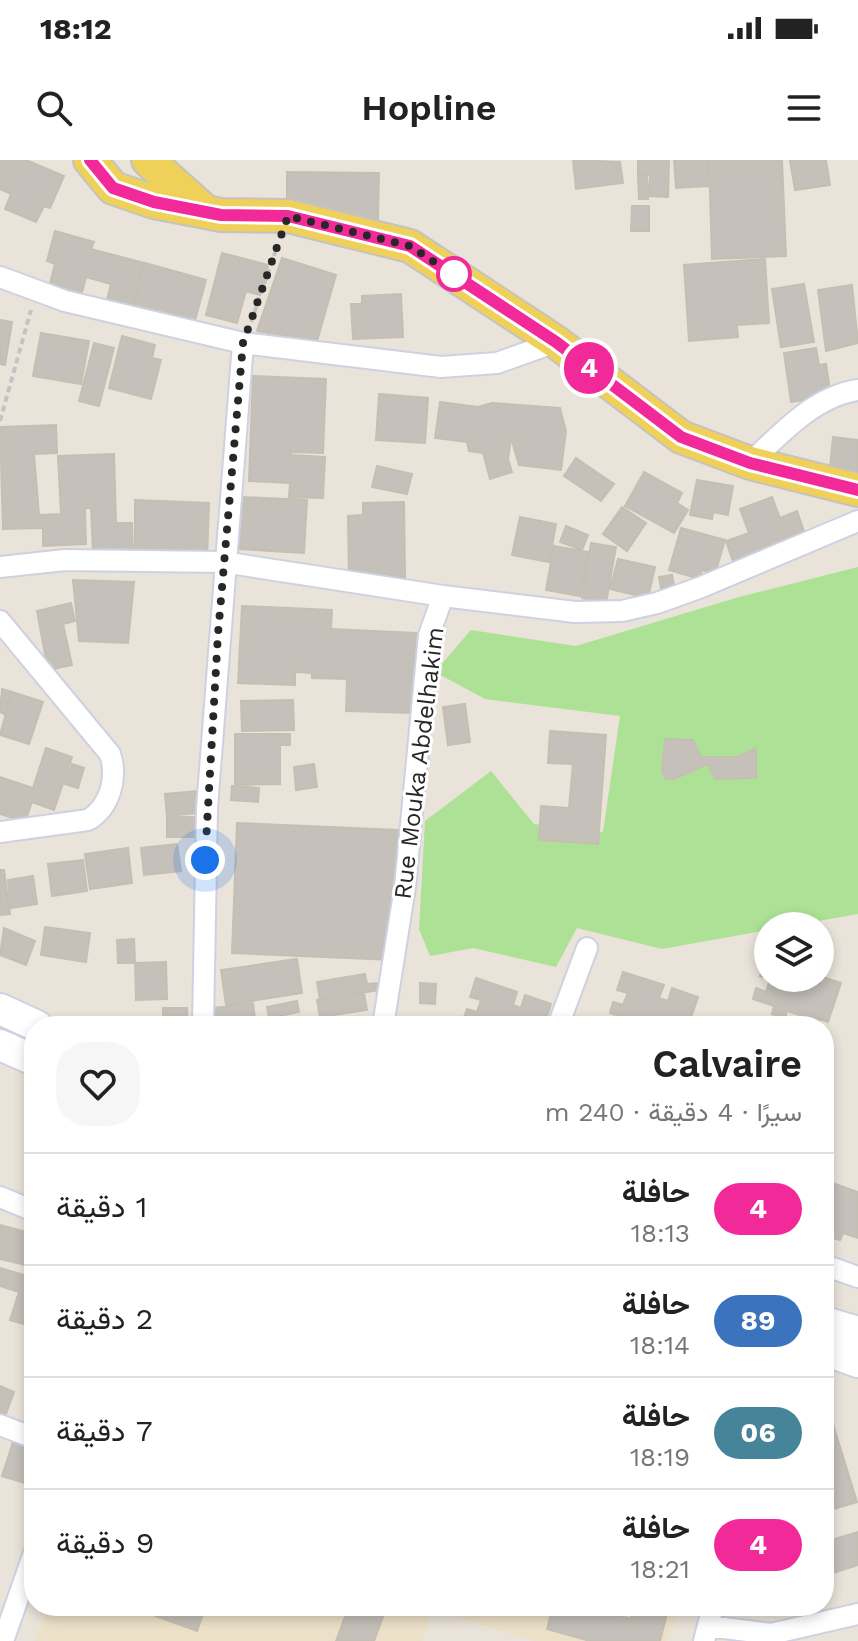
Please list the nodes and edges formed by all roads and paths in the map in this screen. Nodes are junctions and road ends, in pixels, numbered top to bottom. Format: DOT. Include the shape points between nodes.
graph roads {
  1 [pos="90,160"];
  2 [pos="148,160"];
  3 [pos="206,212"];
  4 [pos="288,216"];
  5 [pos="0,277"];
  6 [pos="36,292"];
  7 [pos="556,342"];
  8 [pos="243,343"];
  9 [pos="858,390"];
  10 [pos="0,421"];
  11 [pos="750,463"];
  12 [pos="858,490"];
  13 [pos="858,521"];
  14 [pos="223,562"];
  15 [pos="0,567"];
  16 [pos="443,596"];
  17 [pos="0,621"];
  18 [pos="0,832"];
  19 [pos="587,948"];
  20 [pos="0,1009"];
  21 [pos="203,1016"];
  22 [pos="385,1016"];
  23 [pos="562,1016"];
  24 [pos="24,1020"];
  25 [pos="0,1045"];
  26 [pos="24,1056"];
  27 [pos="0,1197"];
  28 [pos="24,1207"];
  29 [pos="834,1269"];
  30 [pos="858,1277"];
  31 [pos="834,1325"];
  32 [pos="858,1332"];
  33 [pos="834,1354"];
  34 [pos="858,1362"];
  35 [pos="0,1425"];
  36 [pos="24,1434"];
  37 [pos="24,1581"];
  38 [pos="858,1614"];
  39 [pos="708,1624"];
  40 [pos="3,1641"];
  1 -- 3 [label="main road" via="113,188"];
  2 -- 3 [label="main road"];
  3 -- 4 [label="main road"];
  4 -- 7 [label="main road" via="410,246"];
  4 -- 8 [label="path"];
  5 -- 6 [label="street"];
  6 -- 8 [label="street"];
  6 -- 10 [label="path"];
  7 -- 8 [label="street" via="470,367"];
  7 -- 11 [label="main road" via="681,437"];
  8 -- 14 [label="street"];
  9 -- 11 [label="street" via="815,408"];
  11 -- 12 [label="main road"];
  13 -- 16 [label="street, Rue Mouka Abdelhakim" via="699,588 622,611 575,612"];
  14 -- 15 [label="street" via="65,560"];
  14 -- 16 [label="street"];
  14 -- 21 [label="street" via="207,808"];
  16 -- 22 [label="street, Rue Mouka Abdelhakim" via="429,635 405,887"];
  17 -- 18 [label="street" via="110,754 114,770 104,804 88,820"];
  19 -- 23 [label="street"];
  20 -- 24 [label="main road"];
  25 -- 26 [label="main road"];
  27 -- 28 [label="street"];
  29 -- 30 [label="street"];
  31 -- 32 [label="main road"];
  33 -- 34 [label="main road"];
  35 -- 36 [label="street"];
  37 -- 40 [label="street"];
  38 -- 39 [label="street" via="771,1634"];
}
